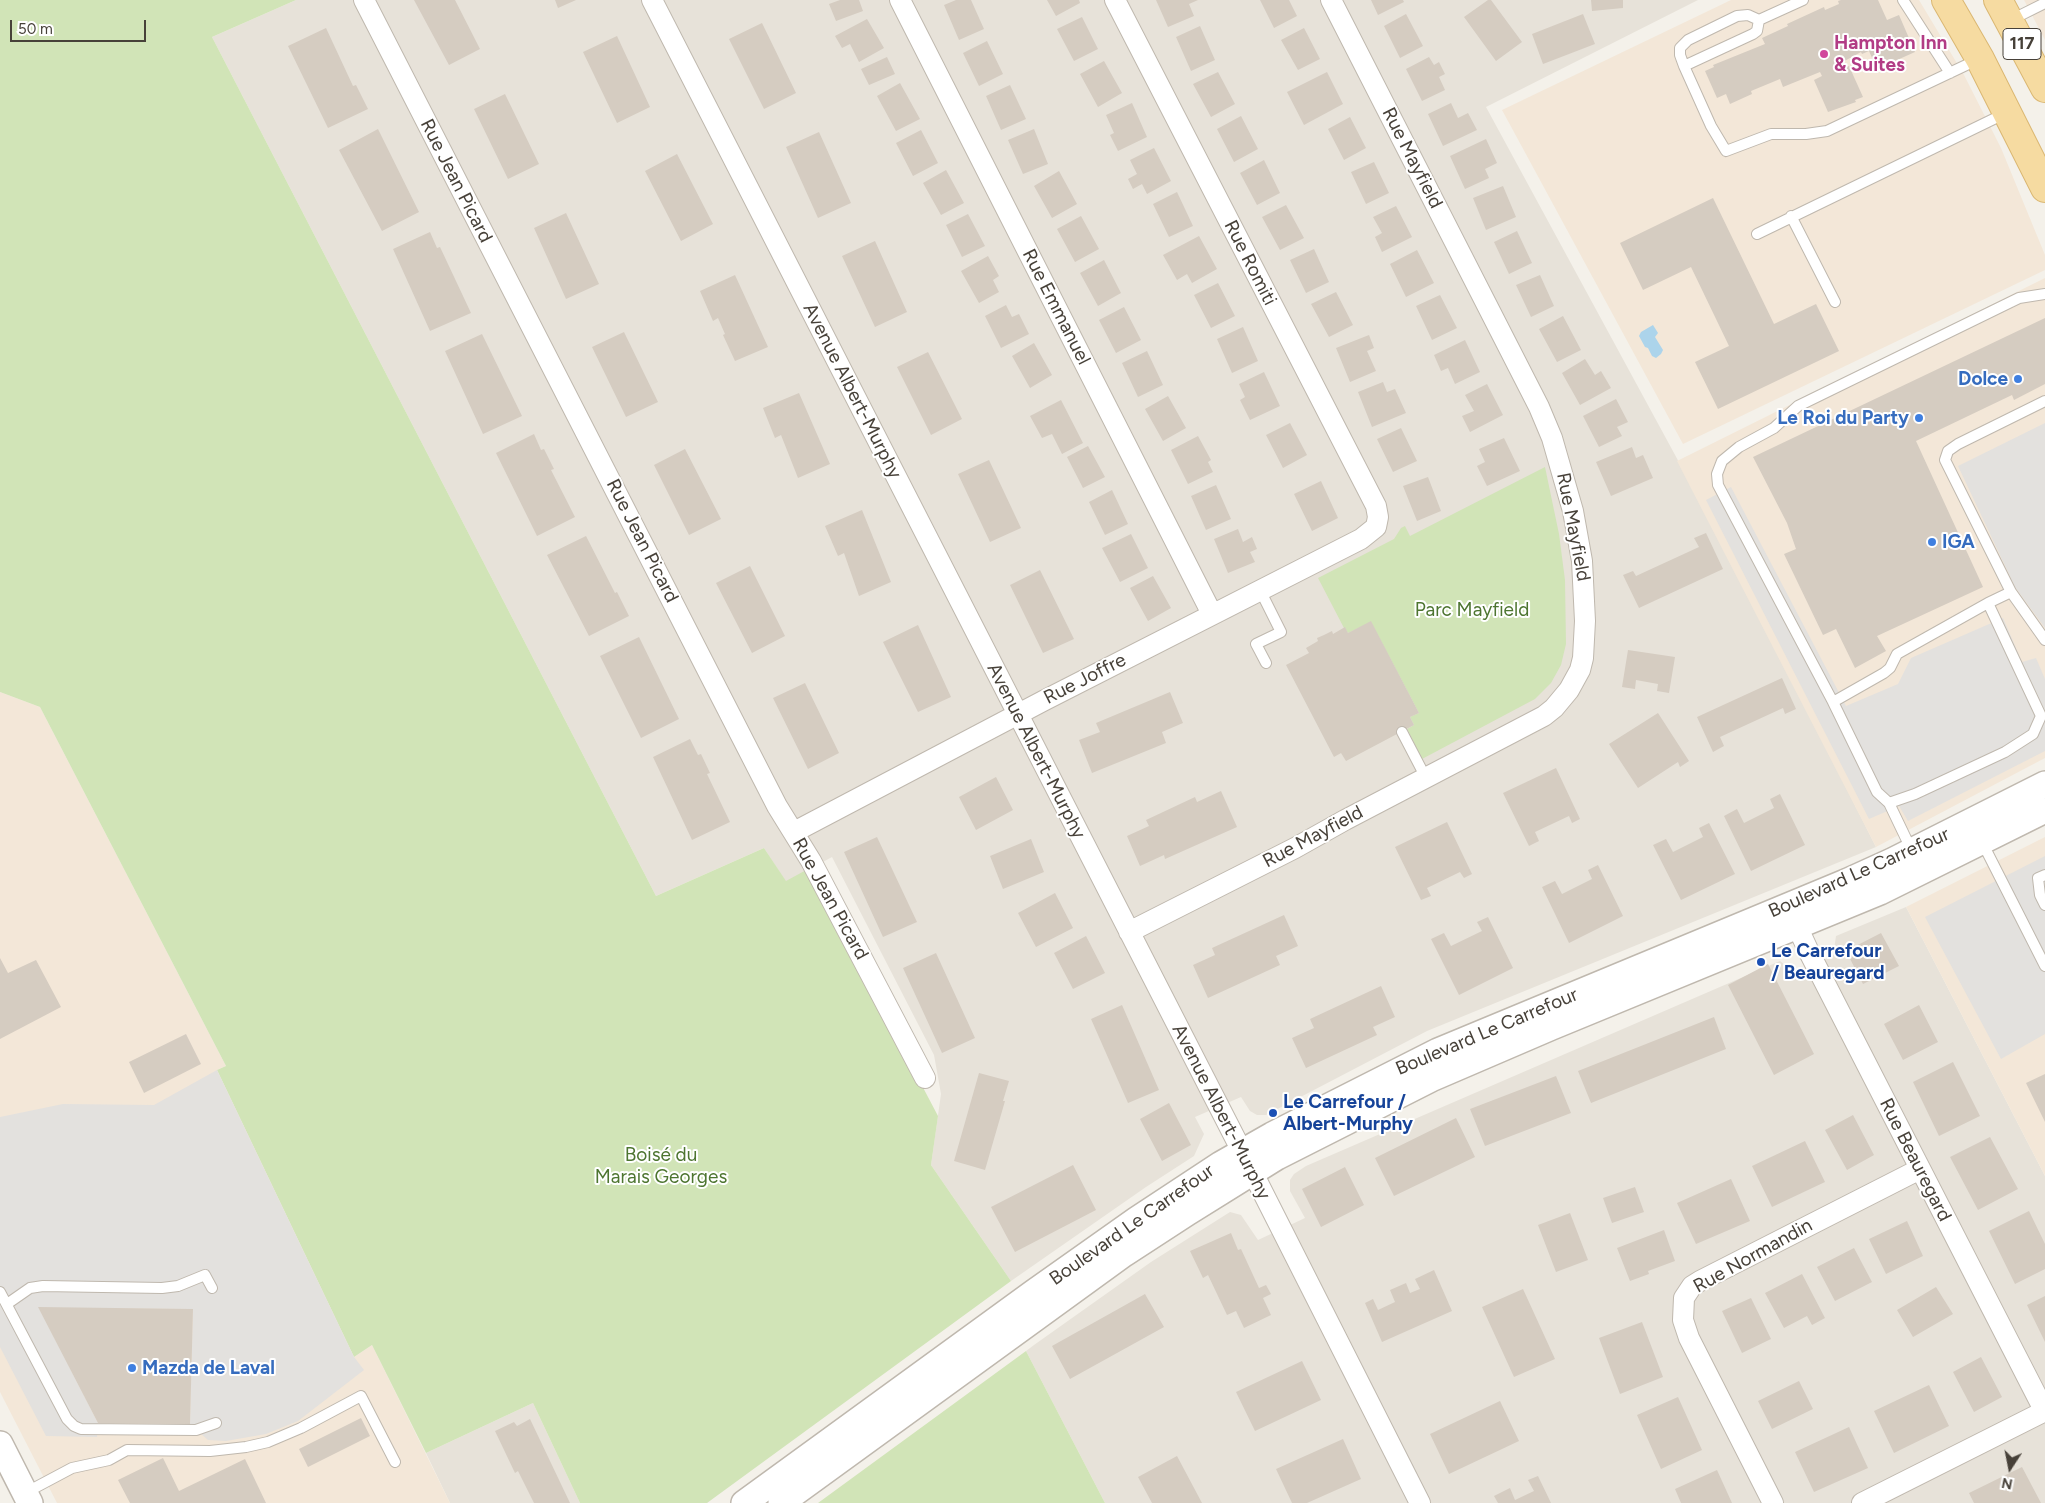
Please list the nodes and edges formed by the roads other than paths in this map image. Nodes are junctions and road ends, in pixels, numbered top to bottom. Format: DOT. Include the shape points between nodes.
graph roads {
  1 [pos="364,0"];
  2 [pos="652,0"];
  3 [pos="900,0"];
  4 [pos="1115,0"];
  5 [pos="1331,0"];
  6 [pos="1803,0"];
  7 [pos="1903,0"];
  8 [pos="1946,0"];
  9 [pos="2045,3"];
  10 [pos="2004,10"];
  11 [pos="1759,20"];
  12 [pos="1980,59"];
  13 [pos="1684,66"];
  14 [pos="1950,73"];
  15 [pos="2045,88"];
  16 [pos="2007,113"];
  17 [pos="2045,188"];
  18 [pos="1791,216"];
  19 [pos="1757,234"];
  20 [pos="2045,294"];
  21 [pos="1835,302"];
  22 [pos="2045,400"];
  23 [pos="1376,527"];
  24 [pos="1260,590"];
  25 [pos="2011,592"];
  26 [pos="1988,603"];
  27 [pos="1212,614"];
  28 [pos="2045,640"];
  29 [pos="1266,663"];
  30 [pos="1833,702"];
  31 [pos="1017,715"];
  32 [pos="1402,732"];
  33 [pos="1426,778"];
  34 [pos="2045,784"];
  35 [pos="1889,803"];
  36 [pos="2045,810"];
  37 [pos="1977,831"];
  38 [pos="794,832"];
  39 [pos="1918,861"];
  40 [pos="2045,875"];
  41 [pos="2045,905"];
  42 [pos="1793,916"];
  43 [pos="1129,932"];
  44 [pos="2045,966"];
  45 [pos="925,1078"];
  46 [pos="1247,1162"];
  47 [pos="1920,1169"];
  48 [pos="212,1288"];
  49 [pos="0,1292"];
  50 [pos="8,1304"];
  51 [pos="2045,1411"];
  52 [pos="216,1423"];
  53 [pos="0,1444"];
  54 [pos="395,1462"];
  55 [pos="27,1498"];
  56 [pos="744,1503"];
  57 [pos="781,1503"];
  58 [pos="1420,1503"];
  59 [pos="1773,1503"];
  60 [pos="1862,1503"];
  1 -- 38 [label="street, Rue Jean Picard" via="777,806"];
  2 -- 31 [label="street, Avenue Albert-Murphy"];
  3 -- 27 [label="street, Rue Emmanuel"];
  4 -- 23 [label="street, Rue Romiti" via="1376,506"];
  5 -- 33 [label="street, Rue Mayfield" via="1547,423 1569,494 1583,570 1583,658 1574,682 1562,700 1532,723"];
  6 -- 11 [label="lane"];
  7 -- 14 [label="lane"];
  8 -- 12 [label="main road, 117"];
  9 -- 10 [label="lane"];
  10 -- 15 [label="main road, 117"];
  11 -- 13 [label="lane" via="1753,34"];
  11 -- 13 [label="lane" via="1743,14 1688,40 1680,48"];
  12 -- 14 [label="lane"];
  12 -- 16 [label="main road, 117"];
  13 -- 14 [label="lane" via="1726,151 1771,134 1827,131"];
  16 -- 17 [label="main road, 117"];
  16 -- 18 [label="lane"];
  18 -- 19 [label="lane"];
  18 -- 21 [label="lane"];
  20 -- 30 [label="lane" via="2019,298 1798,406 1774,428 1739,447 1722,461 1717,474 1718,485"];
  22 -- 25 [label="lane" via="1958,444 1946,455 1946,465"];
  23 -- 24 [label="street, Rue Joffre" via="1362,539"];
  24 -- 27 [label="street, Rue Joffre"];
  24 -- 29 [label="lane" via="1280,632 1256,644"];
  25 -- 26 [label="lane"];
  25 -- 28 [label="lane"];
  26 -- 30 [label="lane" via="1897,654 1884,673"];
  26 -- 35 [label="lane" via="2041,716 2033,734 2006,752"];
  27 -- 31 [label="street, Rue Joffre"];
  30 -- 35 [label="lane" via="1877,792"];
  31 -- 38 [label="street, Rue Joffre"];
  31 -- 43 [label="street, Avenue Albert-Murphy"];
  32 -- 33 [label="lane"];
  33 -- 43 [label="street, Rue Mayfield"];
  34 -- 37 [label="street, Boulevard Le Carrefour"];
  35 -- 39 [label="lane"];
  36 -- 37 [label="street, Boulevard Le Carrefour"];
  37 -- 39 [label="street, Boulevard Le Carrefour"];
  37 -- 44 [label="lane"];
  38 -- 45 [label="street, Rue Jean Picard"];
  39 -- 42 [label="street, Boulevard Le Carrefour" via="1880,892"];
  40 -- 41 [label="lane" via="2038,878"];
  42 -- 46 [label="street, Boulevard Le Carrefour"];
  42 -- 47 [label="street, Rue Beauregard"];
  43 -- 46 [label="street, Avenue Albert-Murphy"];
  46 -- 56 [label="street, Boulevard Le Carrefour" via="1203,1175 1034,1292"];
  46 -- 57 [label="street, Boulevard Le Carrefour"];
  46 -- 58 [label="street, Avenue Albert-Murphy"];
  47 -- 51 [label="street, Rue Beauregard"];
  47 -- 59 [label="street, Rue Normandin" via="1700,1281 1684,1298 1682,1312 1687,1333"];
  48 -- 50 [label="lane" via="205,1275 178,1286 162,1288 43,1286 30,1288"];
  49 -- 50 [label="lane"];
  50 -- 52 [label="lane" via="67,1419 74,1426 81,1429 196,1430"];
  51 -- 60 [label="street"];
  53 -- 55 [label="street"];
  54 -- 55 [label="lane" via="361,1396 268,1442 210,1451 127,1450 109,1460 72,1468"];
}
